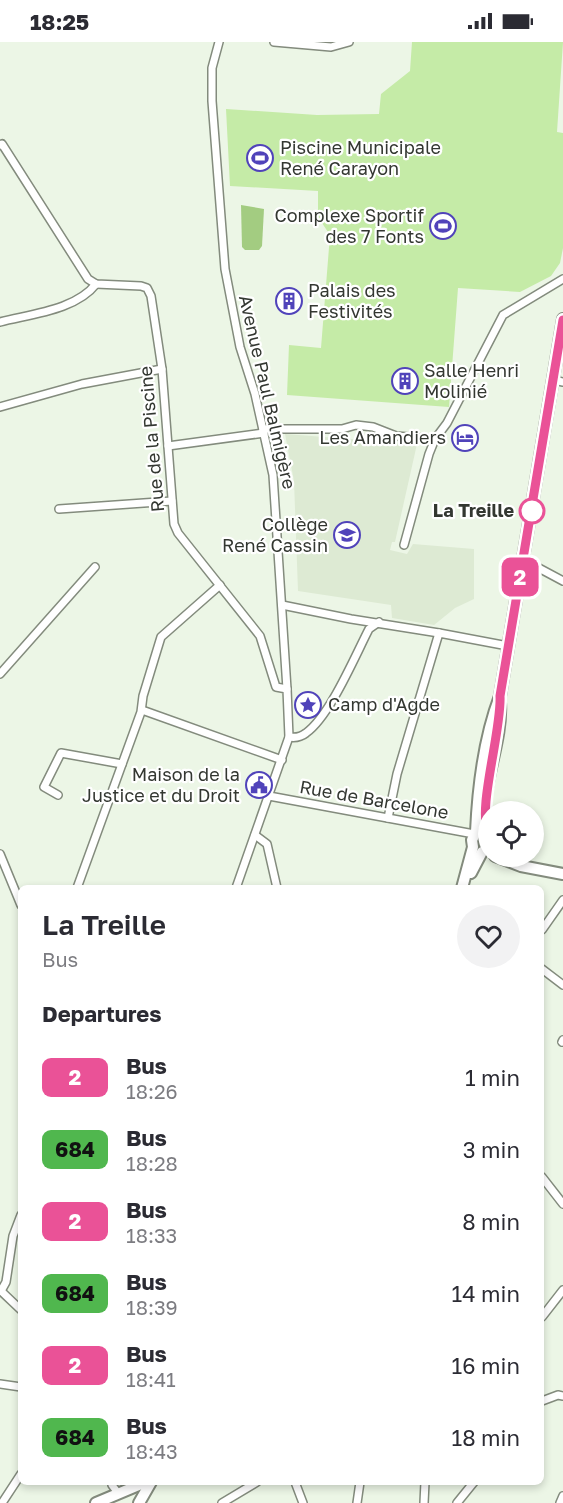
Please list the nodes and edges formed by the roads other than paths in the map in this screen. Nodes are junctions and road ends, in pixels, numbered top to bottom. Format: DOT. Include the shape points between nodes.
graph roads {
  1 [pos="219,42"];
  2 [pos="274,42"];
  3 [pos="349,42"];
  4 [pos="0,145"];
  5 [pos="563,279"];
  6 [pos="96,284"];
  7 [pos="563,319"];
  8 [pos="0,322"];
  9 [pos="162,369"];
  10 [pos="558,381"];
  11 [pos="0,407"];
  12 [pos="263,431"];
  13 [pos="435,439"];
  14 [pos="168,446"];
  15 [pos="172,501"];
  16 [pos="59,509"];
  17 [pos="404,545"];
  18 [pos="523,564"];
  19 [pos="95,567"];
  20 [pos="563,581"];
  21 [pos="220,585"];
  22 [pos="282,604"];
  23 [pos="379,622"];
  24 [pos="439,633"];
  25 [pos="508,646"];
  26 [pos="0,674"];
  27 [pos="287,689"];
  28 [pos="142,710"];
  29 [pos="289,737"];
  30 [pos="282,760"];
  31 [pos="122,764"];
  32 [pos="58,795"];
  33 [pos="269,796"];
  34 [pos="478,801"];
  35 [pos="388,818"];
  36 [pos="478,832"];
  37 [pos="255,835"];
  38 [pos="0,854"];
  39 [pos="478,861"];
  40 [pos="478,863"];
  41 [pos="537,867"];
  42 [pos="563,874"];
  43 [pos="78,885"];
  44 [pos="237,885"];
  45 [pos="276,885"];
  46 [pos="464,885"];
  47 [pos="469,885"];
  48 [pos="18,898"];
  49 [pos="563,900"];
  50 [pos="544,927"];
  51 [pos="544,971"];
  52 [pos="563,985"];
  53 [pos="544,1180"];
  54 [pos="563,1204"];
  55 [pos="18,1222"];
  56 [pos="563,1290"];
  57 [pos="1,1291"];
  58 [pos="18,1307"];
  59 [pos="544,1314"];
  60 [pos="0,1384"];
  61 [pos="18,1387"];
  62 [pos="563,1396"];
  63 [pos="544,1400"];
  64 [pos="18,1479"];
  65 [pos="134,1485"];
  66 [pos="149,1485"];
  67 [pos="252,1485"];
  68 [pos="296,1485"];
  69 [pos="360,1485"];
  70 [pos="425,1485"];
  71 [pos="471,1485"];
  72 [pos="115,1490"];
  73 [pos="563,1496"];
  74 [pos="2,1503"];
  75 [pos="96,1503"];
  76 [pos="139,1503"];
  77 [pos="222,1503"];
  78 [pos="303,1503"];
  79 [pos="357,1503"];
  80 [pos="424,1503"];
  81 [pos="456,1503"];
  82 [pos="560,1503"];
  1 -- 12 [label="street, Avenue Paul Balmigère" via="212,101 225,269 240,347"];
  2 -- 3 [label="street" via="331,47"];
  4 -- 6 [label="street" via="88,279"];
  5 -- 13 [label="street" via="502,315"];
  6 -- 8 [label="street" via="88,295 75,302"];
  6 -- 9 [label="street, Rue de la Piscine" via="147,288 155,306"];
  7 -- 10 [label="main road"];
  9 -- 11 [label="street" via="82,384"];
  9 -- 14 [label="street, Rue de la Piscine"];
  10 -- 18 [label="main road"];
  12 -- 13 [label="street" via="356,425 396,436"];
  12 -- 14 [label="street"];
  12 -- 22 [label="street, Avenue Paul Balmigère" via="276,503"];
  13 -- 17 [label="street"];
  14 -- 15 [label="street, Rue de la Piscine"];
  15 -- 16 [label="street"];
  15 -- 21 [label="street, Rue de la Piscine" via="178,533"];
  18 -- 20 [label="street"];
  18 -- 25 [label="main road"];
  19 -- 26 [label="street"];
  21 -- 27 [label="street, Rue de la Piscine" via="260,636 276,687"];
  21 -- 28 [label="street" via="161,638"];
  22 -- 23 [label="street"];
  22 -- 27 [label="street, Avenue Paul Balmigère"];
  23 -- 24 [label="street"];
  23 -- 29 [label="street" via="369,630 331,701 308,732"];
  24 -- 25 [label="street"];
  24 -- 35 [label="street" via="396,774"];
  25 -- 34 [label="main road"];
  27 -- 29 [label="street"];
  28 -- 30 [label="street"];
  28 -- 31 [label="street"];
  29 -- 30 [label="street"];
  30 -- 33 [label="street"];
  31 -- 32 [label="street" via="60,753 44,787"];
  31 -- 43 [label="street"];
  33 -- 35 [label="street, Rue de Barcelone"];
  33 -- 37 [label="street"];
  35 -- 36 [label="street, Rue de Barcelone"];
  37 -- 44 [label="street"];
  37 -- 45 [label="street" via="267,844"];
  38 -- 48 [label="street"];
  39 -- 47 [label="main road" via="472,869"];
  40 -- 46 [label="main road"];
  41 -- 42 [label="main road"];
  49 -- 50 [label="street"];
  51 -- 52 [label="street"];
  53 -- 54 [label="street"];
  55 -- 57 [label="street"];
  56 -- 59 [label="street"];
  57 -- 58 [label="street"];
  60 -- 61 [label="street"];
  62 -- 63 [label="street"];
  64 -- 74 [label="street"];
  65 -- 72 [label="main road"];
  66 -- 76 [label="main road"];
  67 -- 77 [label="street"];
  68 -- 78 [label="street"];
  69 -- 79 [label="street"];
  70 -- 80 [label="street"];
  71 -- 81 [label="street"];
  72 -- 75 [label="main road"];
  72 -- 76 [label="main road" via="135,1494"];
  73 -- 82 [label="street"];
}
